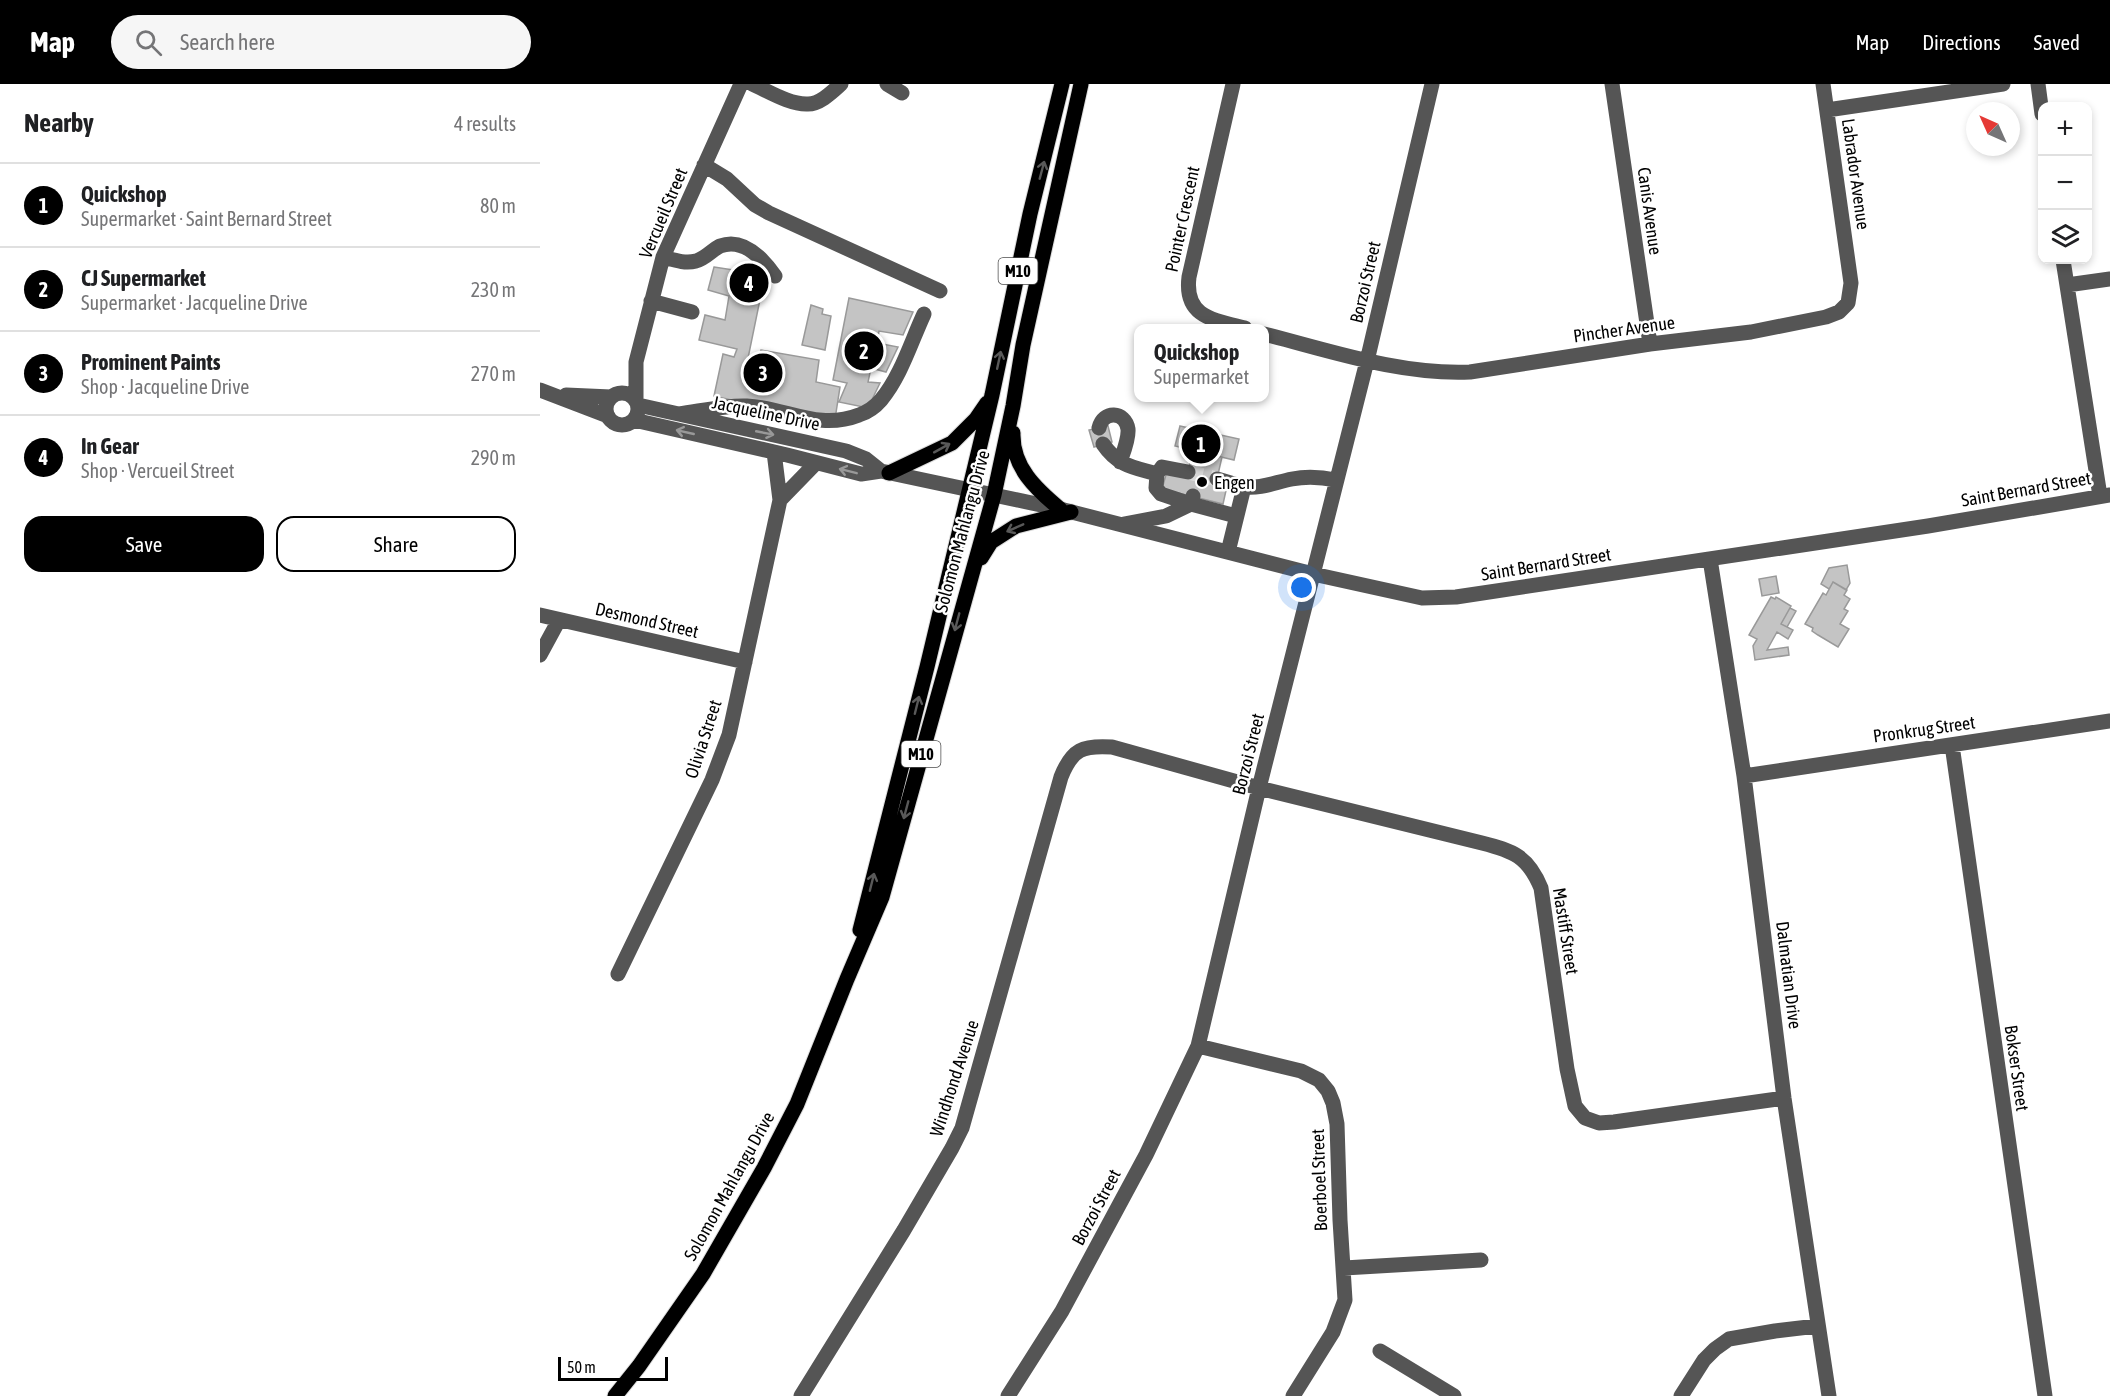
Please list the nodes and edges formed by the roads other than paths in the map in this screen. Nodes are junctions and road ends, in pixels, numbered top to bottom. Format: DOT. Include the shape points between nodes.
graph roads {
  1 [pos="741,84"];
  2 [pos="752,84"];
  3 [pos="841,84"];
  4 [pos="887,84"];
  5 [pos="1062,84"];
  6 [pos="1081,84"];
  7 [pos="1233,84"];
  8 [pos="1432,84"];
  9 [pos="1612,84"];
  10 [pos="1823,84"];
  11 [pos="2003,84"];
  12 [pos="2038,84"];
  13 [pos="902,93"];
  14 [pos="2041,102"];
  15 [pos="1827,110"];
  16 [pos="704,165"];
  17 [pos="663,257"];
  18 [pos="2064,264"];
  19 [pos="1850,270"];
  20 [pos="775,276"];
  21 [pos="2110,279"];
  22 [pos="2067,285"];
  23 [pos="940,291"];
  24 [pos="651,301"];
  25 [pos="692,312"];
  26 [pos="924,314"];
  27 [pos="1229,324"];
  28 [pos="1269,335"];
  29 [pos="1650,344"];
  30 [pos="1367,361"];
  31 [pos="636,362"];
  32 [pos="546,392"];
  33 [pos="992,395"];
  34 [pos="614,396"];
  35 [pos="637,402"];
  36 [pos="1013,406"];
  37 [pos="679,414"];
  38 [pos="608,416"];
  39 [pos="634,420"];
  40 [pos="1099,428"];
  41 [pos="1103,444"];
  42 [pos="774,452"];
  43 [pos="1120,462"];
  44 [pos="816,463"];
  45 [pos="885,472"];
  46 [pos="1188,472"];
  47 [pos="1157,474"];
  48 [pos="1217,479"];
  49 [pos="1336,480"];
  50 [pos="1244,487"];
  51 [pos="969,490"];
  52 [pos="994,495"];
  53 [pos="2105,496"];
  54 [pos="780,500"];
  55 [pos="1192,500"];
  56 [pos="1065,511"];
  57 [pos="1236,516"];
  58 [pos="1119,524"];
  59 [pos="1228,552"];
  60 [pos="1710,559"];
  61 [pos="1313,574"];
  62 [pos="967,589"];
  63 [pos="540,615"];
  64 [pos="559,620"];
  65 [pos="540,655"];
  66 [pos="745,662"];
  67 [pos="2110,721"];
  68 [pos="1952,745"];
  69 [pos="1083,748"];
  70 [pos="1744,776"];
  71 [pos="1259,788"];
  72 [pos="618,974"];
  73 [pos="846,980"];
  74 [pos="1198,1046"];
  75 [pos="1784,1098"];
  76 [pos="1481,1260"];
  77 [pos="1344,1268"];
  78 [pos="1817,1326"];
  79 [pos="1380,1351"];
  80 [pos="615,1396"];
  81 [pos="801,1396"];
  82 [pos="1008,1396"];
  83 [pos="1293,1396"];
  84 [pos="1454,1396"];
  85 [pos="1681,1396"];
  86 [pos="1829,1396"];
  87 [pos="2045,1396"];
  1 -- 16 [label="street, Vercueil Street"];
  2 -- 3 [label="street" via="809,105"];
  4 -- 13 [label="street"];
  33 -- 5 [label="main road, Solomon Mahlangu Drive / M10, one-way"];
  6 -- 36 [label="main road, Solomon Mahlangu Drive"];
  7 -- 27 [label="street, Pointer Crescent" via="1188,296 1209,319"];
  8 -- 30 [label="street, Borzoi Street"];
  9 -- 29 [label="street, Canis Avenue"];
  10 -- 15 [label="street, Labrador Avenue"];
  11 -- 15 [label="street"];
  12 -- 14 [label="street"];
  15 -- 19 [label="street, Labrador Avenue"];
  16 -- 17 [label="street, Vercueil Street"];
  16 -- 23 [label="street" via="769,213"];
  17 -- 20 [label="street" via="699,261 721,246 736,245 763,258"];
  17 -- 24 [label="street, Vercueil Street"];
  18 -- 22 [label="street"];
  19 -- 29 [label="street, Pincher Avenue" via="1848,303 1826,318"];
  21 -- 22 [label="street"];
  22 -- 53 [label="street"];
  24 -- 25 [label="street"];
  24 -- 31 [label="street, Vercueil Street"];
  26 -- 37 [label="street" via="893,384 869,411 822,422 748,406"];
  28 -- 30 [label="street"];
  29 -- 30 [label="street, Pincher Avenue" via="1470,372 1444,373"];
  30 -- 49 [label="street, Borzoi Street"];
  31 -- 34 [label="street, Vercueil Street"];
  31 -- 35 [label="street, Vercueil Street"];
  32 -- 34 [label="street"];
  32 -- 38 [label="street"];
  45 -- 33 [label="main road, one-way" via="952,443 976,419"];
  33 -- 51 [label="main road, Solomon Mahlangu Drive / M10"];
  34 -- 35 [label="street" via="627,393"];
  34 -- 38 [label="street" via="607,406"];
  35 -- 37 [label="street, Jacqueline Drive"];
  35 -- 39 [label="street" via="639,410"];
  36 -- 52 [label="main road, Solomon Mahlangu Drive"];
  36 -- 56 [label="main road" via="1013,446 1019,464 1039,492"];
  37 -- 45 [label="street, Jacqueline Drive, one-way" via="846,451"];
  38 -- 39 [label="street" via="625,425"];
  42 -- 39 [label="street, Jacqueline Drive, one-way"];
  40 -- 43 [label="street" via="1108,416 1124,420 1128,431"];
  41 -- 43 [label="street"];
  42 -- 44 [label="street, Jacqueline Drive"];
  42 -- 54 [label="street, Olivia Street"];
  43 -- 47 [label="street"];
  45 -- 44 [label="street, Jacqueline Drive, one-way" via="861,474"];
  44 -- 54 [label="street"];
  45 -- 51 [label="street, Jacqueline Drive"];
  46 -- 47 [label="street" via="1166,466"];
  47 -- 55 [label="street" via="1158,492"];
  48 -- 50 [label="street"];
  49 -- 50 [label="street" via="1296,478"];
  49 -- 61 [label="street, Borzoi Street"];
  50 -- 57 [label="street"];
  51 -- 52 [label="street, Jacqueline Drive"];
  73 -- 51 [label="main road, Solomon Mahlangu Drive / M10, one-way"];
  52 -- 56 [label="street, Saint Bernard Street"];
  52 -- 62 [label="main road, Solomon Mahlangu Drive / M10"];
  53 -- 60 [label="street, Saint Bernard Street"];
  54 -- 66 [label="street, Olivia Street"];
  55 -- 57 [label="street"];
  55 -- 58 [label="street" via="1166,516"];
  56 -- 58 [label="street, Saint Bernard Street"];
  56 -- 62 [label="main road, one-way" via="1016,526 991,542"];
  57 -- 59 [label="street"];
  58 -- 59 [label="street, Saint Bernard Street"];
  59 -- 61 [label="street, Saint Bernard Street"];
  60 -- 61 [label="street, Saint Bernard Street" via="1435,598"];
  60 -- 70 [label="street, Dalmatian Drive"];
  61 -- 71 [label="street, Borzoi Street"];
  62 -- 73 [label="main road, Solomon Mahlangu Drive / M10, one-way" via="882,897"];
  63 -- 64 [label="street, Desmond Street"];
  64 -- 65 [label="street"];
  64 -- 66 [label="street, Desmond Street"];
  66 -- 72 [label="street, Olivia Street" via="720,762"];
  67 -- 68 [label="street, Pronkrug Street"];
  68 -- 70 [label="street, Pronkrug Street"];
  68 -- 87 [label="street, Bokser Street"];
  69 -- 71 [label="street, Mastiff Street" via="1112,747"];
  69 -- 81 [label="street, Windhond Avenue" via="1073,755 1061,777 962,1128"];
  70 -- 75 [label="street, Dalmatian Drive"];
  71 -- 74 [label="street, Borzoi Street"];
  71 -- 75 [label="street, Mastiff Street" via="1506,850 1529,865 1541,888 1575,1106 1585,1118 1599,1123 1614,1122"];
  73 -- 80 [label="main road, Solomon Mahlangu Drive" via="797,1104 764,1168 702,1274"];
  74 -- 77 [label="street, Boerboel Street" via="1301,1071 1319,1080 1328,1091 1337,1124"];
  74 -- 82 [label="street, Borzoi Street" via="1146,1155 1062,1311"];
  75 -- 78 [label="street, Dalmatian Drive"];
  76 -- 77 [label="street"];
  77 -- 83 [label="street, Boerboel Street" via="1345,1300 1340,1317"];
  78 -- 85 [label="street" via="1729,1339 1704,1360"];
  78 -- 86 [label="street, Dalmatian Drive"];
  79 -- 84 [label="street"];
}
